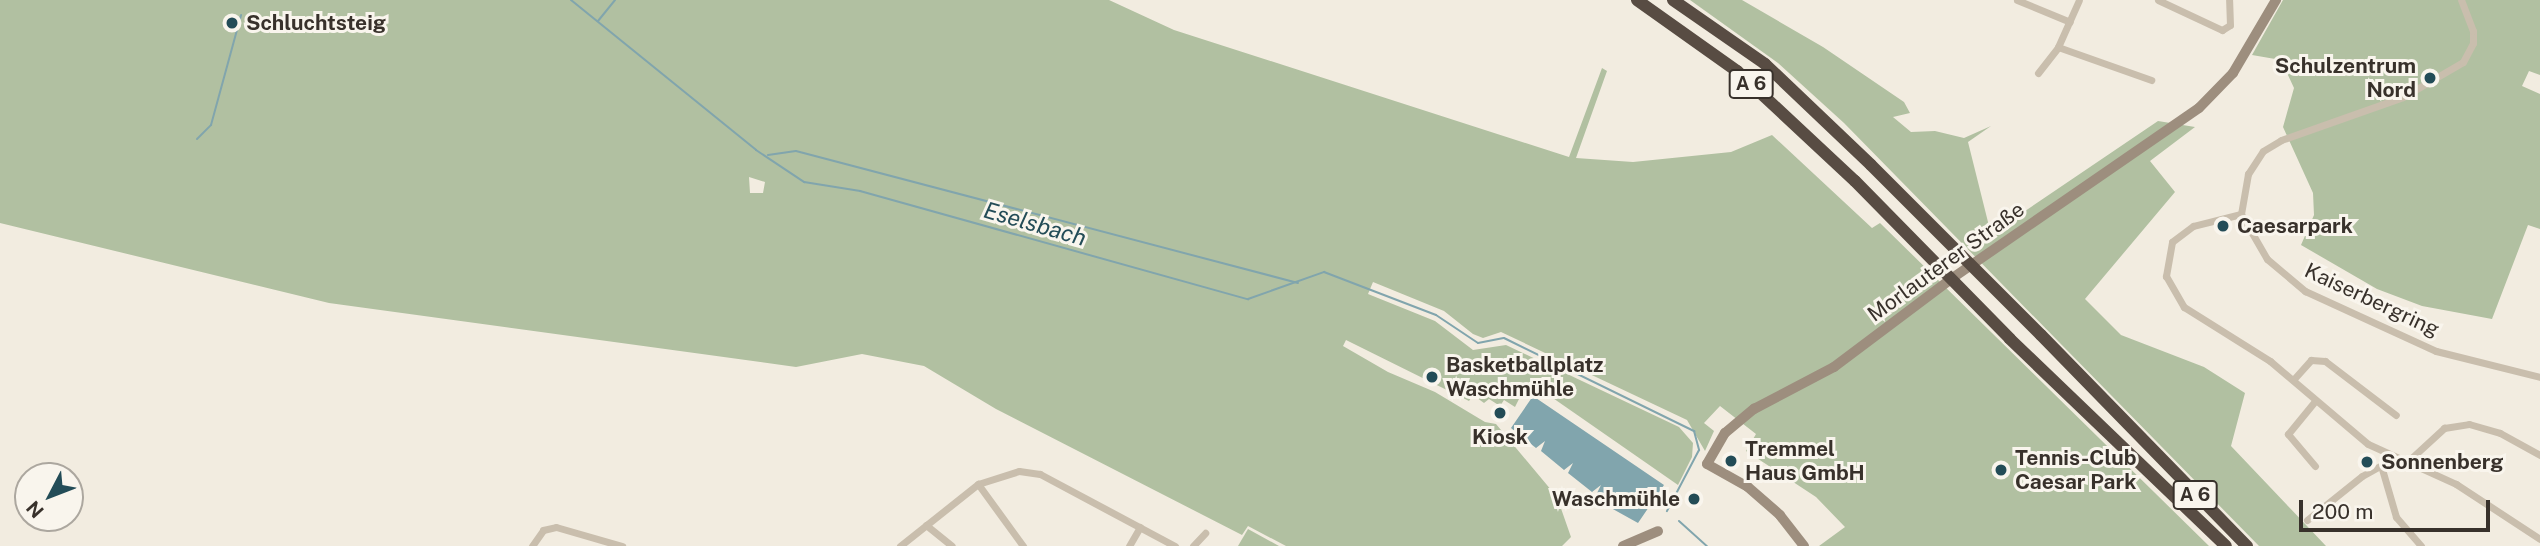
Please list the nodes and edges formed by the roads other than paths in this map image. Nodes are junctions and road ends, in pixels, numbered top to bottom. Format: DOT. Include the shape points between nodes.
graph roads {
  1 [pos="1637,0"];
  2 [pos="1673,0"];
  3 [pos="2017,0"];
  4 [pos="2079,0"];
  5 [pos="2158,0"];
  6 [pos="2229,0"];
  7 [pos="2276,0"];
  8 [pos="2461,0"];
  9 [pos="2070,22"];
  10 [pos="2058,47"];
  11 [pos="2038,73"];
  12 [pos="2151,80"];
  13 [pos="2241,214"];
  14 [pos="2540,377"];
  15 [pos="2293,380"];
  16 [pos="2315,401"];
  17 [pos="2396,415"];
  18 [pos="2540,455"];
  19 [pos="2394,458"];
  20 [pos="2406,463"];
  21 [pos="2315,466"];
  22 [pos="2382,469"];
  23 [pos="978,484"];
  24 [pos="2307,520"];
  25 [pos="926,525"];
  26 [pos="1140,527"];
  27 [pos="1658,531"];
  28 [pos="1205,533"];
  29 [pos="2540,538"];
  30 [pos="532,546"];
  31 [pos="622,546"];
  32 [pos="900,546"];
  33 [pos="952,546"];
  34 [pos="1023,546"];
  35 [pos="1129,546"];
  36 [pos="1175,546"];
  37 [pos="1193,546"];
  38 [pos="1623,546"];
  39 [pos="1804,546"];
  40 [pos="2226,546"];
  41 [pos="2247,546"];
  42 [pos="2421,546"];
  1 -- 40 [label="highway, A 6, bridge" via="1737,71"];
  2 -- 41 [label="highway, A 6, bridge" via="1765,64 1871,165"];
  3 -- 9 [label="street"];
  4 -- 9 [label="street"];
  5 -- 6 [label="street" via="2222,30 2230,25"];
  7 -- 39 [label="street, Morlauterer Straße" via="2242,61 2215,93 2150,145 1951,279 1834,367 1744,415 1725,433 1707,464 1748,487 1780,515"];
  8 -- 13 [label="street" via="2473,31 2473,43 2463,62 2403,97 2281,140 2263,151 2248,174"];
  9 -- 10 [label="street"];
  10 -- 11 [label="street"];
  10 -- 12 [label="street"];
  13 -- 14 [label="street, Kaiserbergring" via="2267,259 2305,291 2436,351"];
  13 -- 15 [label="street" via="2181,233 2167,252 2166,276 2183,307 2244,342"];
  15 -- 16 [label="street"];
  15 -- 17 [label="street" via="2312,360 2325,361"];
  16 -- 19 [label="street" via="2375,449"];
  16 -- 21 [label="street" via="2288,434"];
  18 -- 20 [label="street" via="2500,433 2469,424 2444,428"];
  19 -- 20 [label="street"];
  19 -- 22 [label="street"];
  20 -- 29 [label="street" via="2456,484"];
  22 -- 24 [label="street" via="2362,476"];
  22 -- 42 [label="street" via="2396,517"];
  23 -- 25 [label="street"];
  23 -- 26 [label="street" via="1019,471 1040,474"];
  23 -- 34 [label="street"];
  25 -- 32 [label="street"];
  25 -- 33 [label="street"];
  26 -- 35 [label="street"];
  26 -- 36 [label="street"];
  27 -- 38 [label="street"];
  28 -- 37 [label="street"];
  30 -- 31 [label="street" via="543,530 556,527"];
}
